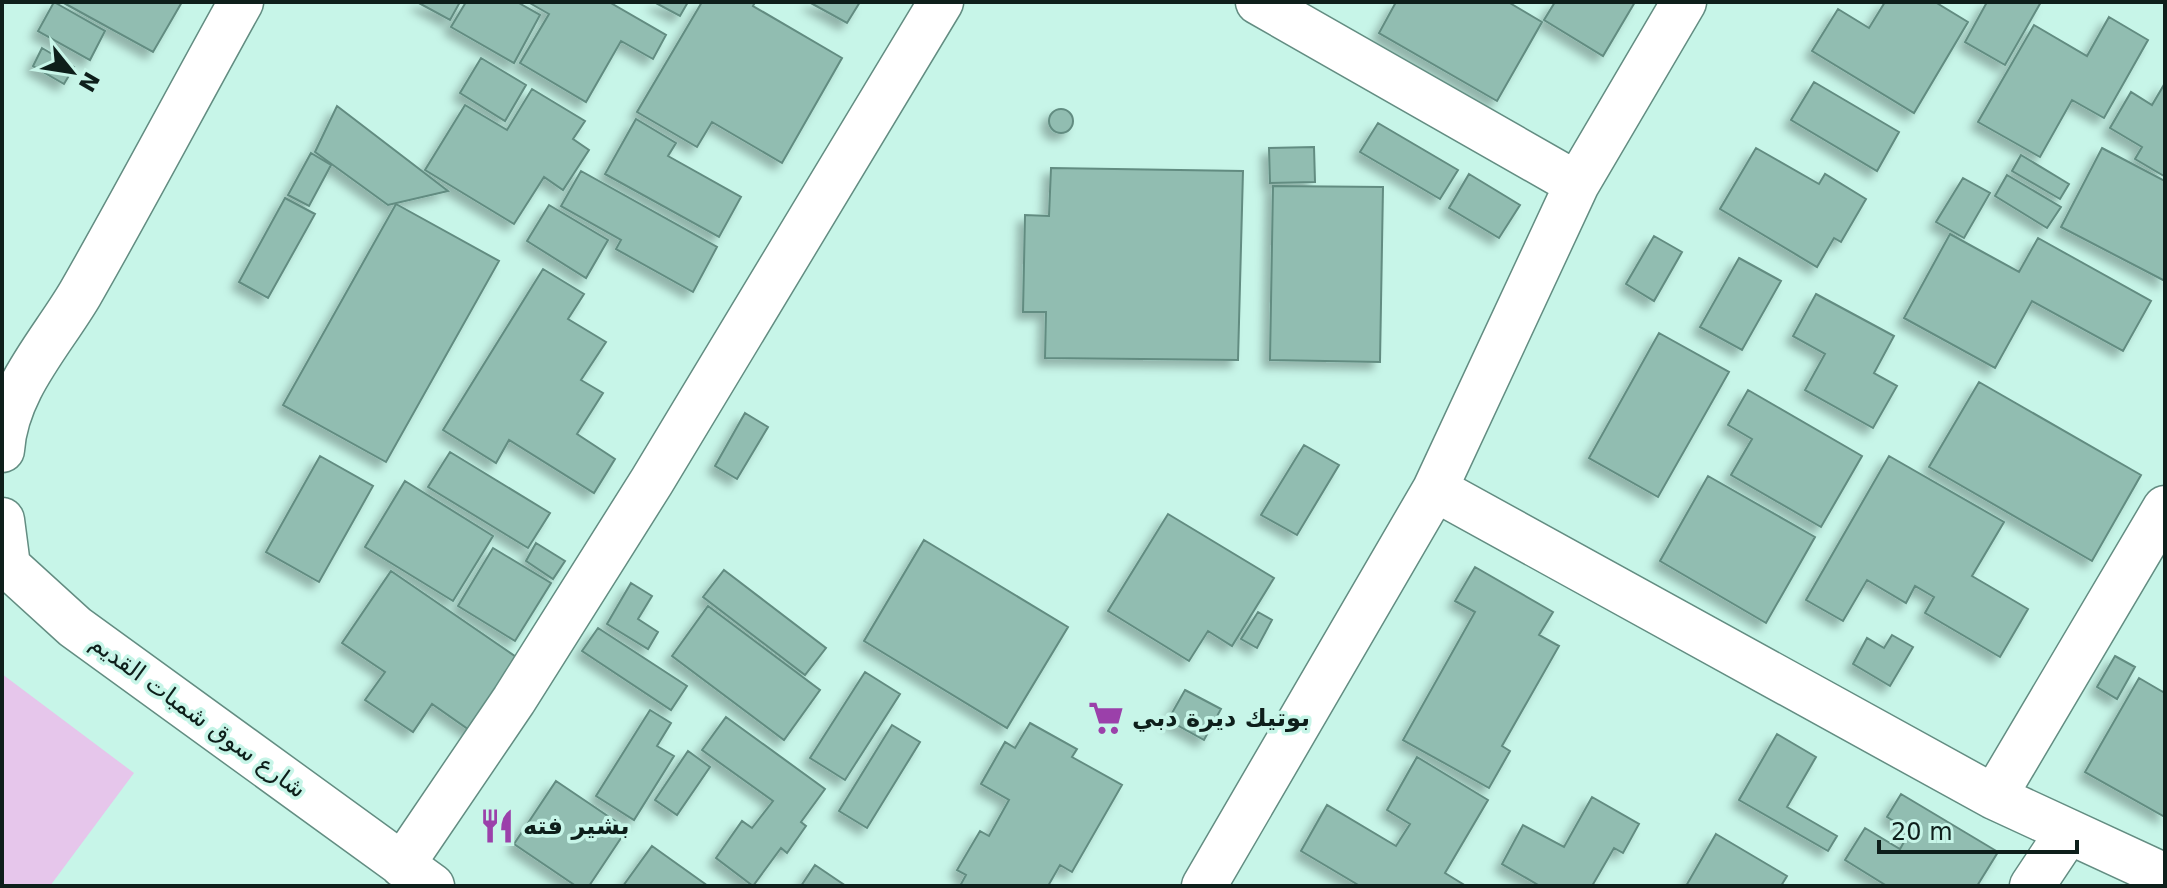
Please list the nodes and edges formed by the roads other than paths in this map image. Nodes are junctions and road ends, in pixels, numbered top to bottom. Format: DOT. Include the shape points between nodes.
graph roads {
  1 [pos="241,2"];
  2 [pos="941,2"];
  3 [pos="1258,2"];
  4 [pos="1684,2"];
  5 [pos="1577,184"];
  6 [pos="2,450"];
  7 [pos="1435,489"];
  8 [pos="2165,508"];
  9 [pos="2,520"];
  10 [pos="5,564"];
  11 [pos="1994,797"];
  12 [pos="2068,832"];
  13 [pos="417,875"];
  14 [pos="2165,876"];
  15 [pos="1204,886"];
  16 [pos="2032,886"];
  1 -- 6 [label="street" via="78,297 24,379"];
  2 -- 13 [label="street" via="514,700"];
  3 -- 5 [label="street"];
  4 -- 5 [label="street"];
  5 -- 7 [label="street"];
  7 -- 11 [label="street"];
  7 -- 15 [label="street"];
  8 -- 11 [label="street"];
  9 -- 10 [label="street, شارع سوق شمبات القديم"];
  10 -- 13 [label="street, شارع سوق شمبات القديم" via="75,627"];
  11 -- 12 [label="street"];
  12 -- 14 [label="street"];
  12 -- 16 [label="street"];
}
